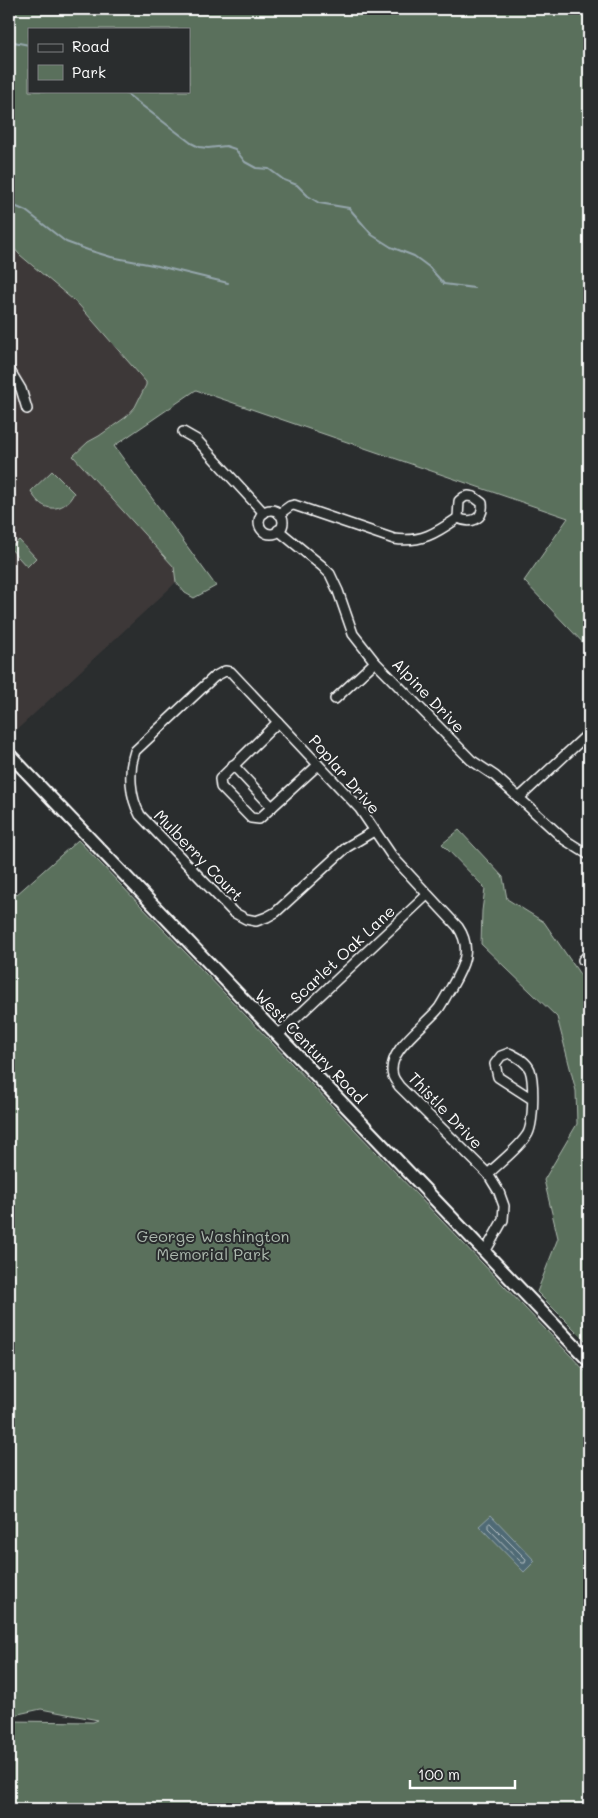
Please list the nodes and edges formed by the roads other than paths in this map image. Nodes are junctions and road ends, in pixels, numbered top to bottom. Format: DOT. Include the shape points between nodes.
graph roads {
  1 [pos="9,369"];
  2 [pos="27,409"];
  3 [pos="183,432"];
  4 [pos="264,513"];
  5 [pos="279,514"];
  6 [pos="458,518"];
  7 [pos="278,530"];
  8 [pos="375,662"];
  9 [pos="211,681"];
  10 [pos="335,700"];
  11 [pos="278,722"];
  12 [pos="589,733"];
  13 [pos="9,754"];
  14 [pos="318,765"];
  15 [pos="234,766"];
  16 [pos="519,798"];
  17 [pos="272,808"];
  18 [pos="374,831"];
  19 [pos="589,855"];
  20 [pos="427,895"];
  21 [pos="462,970"];
  22 [pos="278,1035"];
  23 [pos="532,1099"];
  24 [pos="488,1174"];
  25 [pos="485,1252"];
  26 [pos="589,1361"];
  1 -- 2 [label="street" via="21,389"];
  3 -- 4 [label="street" via="197,440"];
  4 -- 5 [label="street" via="273,510"];
  4 -- 7 [label="street" via="259,521 261,528 270,533"];
  5 -- 6 [label="street" via="294,505 404,540 428,537"];
  5 -- 7 [label="street" via="282,522"];
  7 -- 8 [label="street, Alpine Drive" via="330,574 353,634"];
  8 -- 10 [label="street"];
  8 -- 16 [label="street, Alpine Drive" via="471,760"];
  9 -- 11 [label="street, Poplar Drive" via="220,673 231,672"];
  9 -- 18 [label="street, Mulberry Court" via="135,751 130,769 134,801 140,815 227,907 246,919 256,921 267,917 347,847"];
  11 -- 14 [label="street, Poplar Drive"];
  11 -- 15 [label="street"];
  12 -- 16 [label="street"];
  13 -- 22 [label="main road, West Century Road"];
  14 -- 17 [label="street"];
  14 -- 18 [label="street, Poplar Drive" via="360,809"];
  15 -- 17 [label="street"];
  15 -- 17 [label="street" via="220,779 221,787 251,818 259,819"];
  16 -- 19 [label="street, Alpine Drive" via="549,827"];
  18 -- 20 [label="street, Poplar Drive"];
  20 -- 21 [label="street, Poplar Drive" via="464,936 466,950"];
  20 -- 22 [label="street, Scarlet Oak Lane"];
  21 -- 24 [label="street, Thistle Drive" via="439,1008 396,1055 393,1077"];
  22 -- 25 [label="main road, West Century Road"];
  23 -- 23 [label="street" via="530,1070 525,1062 509,1053 502,1056 495,1064 498,1077"];
  23 -- 24 [label="street" via="531,1126 526,1136"];
  24 -- 25 [label="street, Thistle Drive" via="503,1199 505,1213"];
  25 -- 26 [label="main road, West Century Road"];
}
